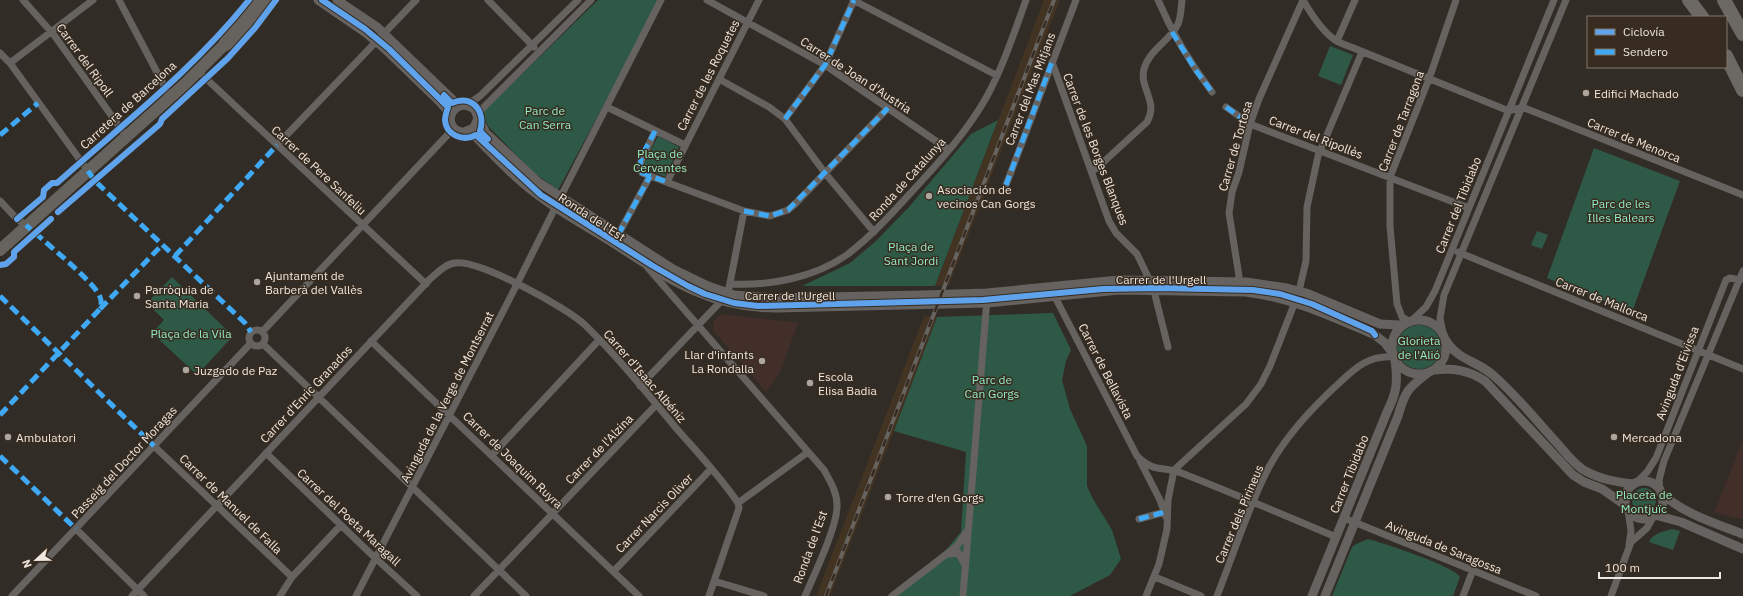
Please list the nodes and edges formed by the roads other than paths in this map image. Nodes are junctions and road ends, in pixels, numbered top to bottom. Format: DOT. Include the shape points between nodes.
graph roads {
  1 [pos="23,0"];
  2 [pos="93,0"];
  3 [pos="120,0"];
  4 [pos="257,0"];
  5 [pos="267,0"];
  6 [pos="318,0"];
  7 [pos="337,0"];
  8 [pos="416,0"];
  9 [pos="488,0"];
  10 [pos="578,0"];
  11 [pos="591,0"];
  12 [pos="661,0"];
  13 [pos="707,0"];
  14 [pos="759,0"];
  15 [pos="853,0"];
  16 [pos="1026,0"];
  17 [pos="1076,0"];
  18 [pos="1158,0"];
  19 [pos="1182,0"];
  20 [pos="1303,0"];
  21 [pos="1355,0"];
  22 [pos="1456,0"];
  23 [pos="1554,0"];
  24 [pos="1566,0"];
  25 [pos="1689,0"];
  26 [pos="1697,0"];
  27 [pos="1724,0"];
  28 [pos="1701,16"];
  29 [pos="1705,16"];
  30 [pos="748,22"];
  31 [pos="51,32"];
  32 [pos="1172,32"];
  33 [pos="384,33"];
  34 [pos="1743,34"];
  35 [pos="1337,41"];
  36 [pos="376,42"];
  37 [pos="532,45"];
  38 [pos="222,47"];
  39 [pos="538,52"];
  40 [pos="1362,52"];
  41 [pos="0,53"];
  42 [pos="1727,58"];
  43 [pos="1052,62"];
  44 [pos="10,63"];
  45 [pos="825,65"];
  46 [pos="198,71"];
  47 [pos="996,75"];
  48 [pos="719,79"];
  49 [pos="1429,79"];
  50 [pos="1743,90"];
  51 [pos="1212,92"];
  52 [pos="1516,93"];
  53 [pos="170,97"];
  54 [pos="465,105"];
  55 [pos="607,107"];
  56 [pos="888,108"];
  57 [pos="1226,108"];
  58 [pos="1519,108"];
  59 [pos="1508,111"];
  60 [pos="451,115"];
  61 [pos="477,116"];
  62 [pos="785,119"];
  63 [pos="1250,124"];
  64 [pos="454,128"];
  65 [pos="655,131"];
  66 [pos="464,132"];
  67 [pos="126,136"];
  68 [pos="685,145"];
  69 [pos="277,146"];
  70 [pos="949,150"];
  71 [pos="1321,151"];
  72 [pos="88,170"];
  73 [pos="1092,171"];
  74 [pos="825,173"];
  75 [pos="650,176"];
  76 [pos="1390,177"];
  77 [pos="667,182"];
  78 [pos="1006,185"];
  79 [pos="1743,195"];
  80 [pos="560,198"];
  81 [pos="2,206"];
  82 [pos="556,206"];
  83 [pos="1469,208"];
  84 [pos="744,210"];
  85 [pos="26,226"];
  86 [pos="362,226"];
  87 [pos="874,232"];
  88 [pos="618,235"];
  89 [pos="1452,249"];
  90 [pos="0,250"];
  91 [pos="1462,253"];
  92 [pos="644,263"];
  93 [pos="1743,271"];
  94 [pos="1150,281"];
  95 [pos="1237,282"];
  96 [pos="1739,282"];
  97 [pos="426,284"];
  98 [pos="517,284"];
  99 [pos="730,284"];
  100 [pos="1154,291"];
  101 [pos="1299,291"];
  102 [pos="987,293"];
  103 [pos="724,297"];
  104 [pos="1055,297"];
  105 [pos="1295,302"];
  106 [pos="986,303"];
  107 [pos="1409,322"];
  108 [pos="697,324"];
  109 [pos="262,332"];
  110 [pos="1444,336"];
  111 [pos="598,340"];
  112 [pos="371,342"];
  113 [pos="250,344"];
  114 [pos="262,344"];
  115 [pos="1168,347"];
  116 [pos="1697,350"];
  117 [pos="1709,355"];
  118 [pos="1394,357"];
  119 [pos="1743,369"];
  120 [pos="1431,371"];
  121 [pos="640,386"];
  122 [pos="318,397"];
  123 [pos="656,405"];
  124 [pos="450,415"];
  125 [pos="154,446"];
  126 [pos="808,452"];
  127 [pos="266,453"];
  128 [pos="492,455"];
  129 [pos="1137,456"];
  130 [pos="711,469"];
  131 [pos="1174,470"];
  132 [pos="1635,483"];
  133 [pos="413,488"];
  134 [pos="1660,492"];
  135 [pos="738,502"];
  136 [pos="1254,502"];
  137 [pos="216,506"];
  138 [pos="1627,508"];
  139 [pos="1165,512"];
  140 [pos="552,513"];
  141 [pos="1654,516"];
  142 [pos="1344,518"];
  143 [pos="1139,520"];
  144 [pos="1355,522"];
  145 [pos="341,525"];
  146 [pos="1168,526"];
  147 [pos="76,529"];
  148 [pos="968,529"];
  149 [pos="1743,534"];
  150 [pos="1336,538"];
  151 [pos="1629,547"];
  152 [pos="1743,550"];
  153 [pos="946,555"];
  154 [pos="376,558"];
  155 [pos="966,568"];
  156 [pos="498,570"];
  157 [pos="1473,570"];
  158 [pos="614,571"];
  159 [pos="292,577"];
  160 [pos="1155,577"];
  161 [pos="714,581"];
  162 [pos="137,589"];
  163 [pos="12,596"];
  164 [pos="132,596"];
  165 [pos="144,596"];
  166 [pos="280,596"];
  167 [pos="356,596"];
  168 [pos="417,596"];
  169 [pos="474,596"];
  170 [pos="526,596"];
  171 [pos="640,596"];
  172 [pos="709,596"];
  173 [pos="764,596"];
  174 [pos="805,596"];
  175 [pos="892,596"];
  176 [pos="963,596"];
  177 [pos="1146,596"];
  178 [pos="1201,596"];
  179 [pos="1217,596"];
  180 [pos="1312,596"];
  181 [pos="1325,596"];
  182 [pos="1463,596"];
  183 [pos="1536,596"];
  184 [pos="1611,596"];
  1 -- 31 [label="street, Carrer del Ripoll"];
  2 -- 31 [label="street"];
  3 -- 53 [label="street"];
  4 -- 38 [label="main road" via="232,30"];
  5 -- 38 [label="main road" via="236,39"];
  6 -- 36 [label="street"];
  7 -- 33 [label="street"];
  8 -- 33 [label="street"];
  9 -- 37 [label="street"];
  10 -- 37 [label="street"];
  11 -- 39 [label="street"];
  12 -- 55 [label="street"];
  13 -- 30 [label="street, Carrer de Joan d'Austria"];
  14 -- 30 [label="street, Carrer de les Roquetes"];
  15 -- 45 [label="street"];
  15 -- 47 [label="street"];
  16 -- 47 [label="street, Ronda de Catalunya"];
  17 -- 43 [label="street, Carrer del Mas Mitjans"];
  18 -- 32 [label="street"];
  19 -- 32 [label="street" via="1177,25"];
  20 -- 35 [label="street" via="1320,25"];
  20 -- 63 [label="street, Carrer de Tortosa"];
  21 -- 35 [label="street"];
  22 -- 49 [label="street, Carrer de Tarragona"];
  23 -- 52 [label="street, Carrer del Tibidabo"];
  24 -- 58 [label="street, Carrer del Tibidabo"];
  25 -- 28 [label="highway"];
  26 -- 29 [label="highway"];
  27 -- 34 [label="highway"];
  30 -- 45 [label="street, Carrer de Joan d'Austria"];
  30 -- 48 [label="street, Carrer de les Roquetes"];
  31 -- 44 [label="street"];
  31 -- 67 [label="street, Carrer del Ripoll"];
  32 -- 51 [label="street"];
  32 -- 73 [label="street" via="1150,57 1144,68 1143,77 1151,103 1151,116"];
  33 -- 36 [label="street"];
  33 -- 54 [label="street" via="454,101"];
  35 -- 40 [label="street"];
  36 -- 60 [label="street"];
  36 -- 69 [label="street"];
  37 -- 39 [label="street"];
  37 -- 54 [label="street" via="480,96"];
  38 -- 46 [label="main road, Carretera de Barcelona"];
  39 -- 61 [label="street"];
  40 -- 49 [label="street"];
  40 -- 71 [label="street"];
  41 -- 44 [label="street"];
  42 -- 50 [label="highway"];
  43 -- 73 [label="street, Carrer de les Borges Blanques"];
  43 -- 78 [label="street, Carrer del Mas Mitjans"];
  44 -- 72 [label="street"];
  45 -- 56 [label="street, Carrer de Joan d'Austria"];
  45 -- 62 [label="street"];
  46 -- 53 [label="main road, Carretera de Barcelona"];
  46 -- 69 [label="street, Carrer de Pere Sanfeliu"];
  47 -- 70 [label="street, Ronda de Catalunya" via="969,126"];
  48 -- 62 [label="street"];
  48 -- 68 [label="street, Carrer de les Roquetes"];
  49 -- 59 [label="street"];
  49 -- 76 [label="street, Carrer de Tarragona"];
  52 -- 58 [label="street"];
  52 -- 59 [label="street, Carrer del Tibidabo"];
  53 -- 67 [label="main road, Carretera de Barcelona"];
  54 -- 60 [label="street" via="456,107"];
  54 -- 61 [label="street" via="473,108"];
  55 -- 65 [label="street"];
  55 -- 80 [label="street"];
  56 -- 70 [label="street, Carrer de Joan d'Austria"];
  56 -- 74 [label="street"];
  57 -- 63 [label="street, Carrer del Ripollès"];
  58 -- 59 [label="street"];
  58 -- 79 [label="street, Carrer de Menorca"];
  58 -- 91 [label="street, Carrer del Tibidabo"];
  59 -- 83 [label="street, Carrer del Tibidabo"];
  60 -- 64 [label="street" via="451,124"];
  61 -- 66 [label="street" via="474,128"];
  61 -- 80 [label="street, Ronda de l'Est" via="486,133 530,176"];
  62 -- 74 [label="street"];
  63 -- 71 [label="street, Carrer del Ripollès"];
  63 -- 95 [label="street, Carrer de Tortosa" via="1229,213 1239,276"];
  64 -- 66 [label="street"];
  64 -- 86 [label="street, Passeig del Doctor Moragas"];
  65 -- 68 [label="street"];
  65 -- 75 [label="street" via="640,164 642,173"];
  66 -- 82 [label="street, Ronda de l'Est" via="474,135 524,184"];
  67 -- 72 [label="main road, Carretera de Barcelona"];
  68 -- 77 [label="street, Carrer de les Roquetes"];
  69 -- 86 [label="street, Carrer de Pere Sanfeliu"];
  70 -- 87 [label="street, Ronda de Catalunya"];
  71 -- 76 [label="street, Carrer del Ripollès"];
  71 -- 101 [label="street" via="1307,207 1306,261"];
  72 -- 85 [label="main road, Carretera de Barcelona"];
  73 -- 94 [label="street, Carrer de les Borges Blanques" via="1112,228 1137,254"];
  74 -- 84 [label="street" via="788,210 770,216"];
  74 -- 87 [label="street"];
  75 -- 77 [label="street"];
  75 -- 88 [label="street"];
  76 -- 83 [label="street, Carrer del Ripollès"];
  76 -- 107 [label="street, Carrer de Tarragona" via="1390,226 1397,304 1402,317"];
  77 -- 84 [label="street"];
  80 -- 88 [label="street, Ronda de l'Est"];
  81 -- 85 [label="street"];
  82 -- 92 [label="street, Ronda de l'Est"];
  82 -- 98 [label="street, Avinguda de la Verge de Montserrat"];
  83 -- 89 [label="street, Carrer del Tibidabo"];
  84 -- 99 [label="street"];
  85 -- 90 [label="main road, Carretera de Barcelona"];
  86 -- 97 [label="street, Carrer de Pere Sanfeliu"];
  86 -- 109 [label="street, Passeig del Doctor Moragas"];
  87 -- 99 [label="street, Ronda de Catalunya" via="848,254 812,272 775,281"];
  88 -- 103 [label="street, Ronda de l'Est" via="672,270"];
  89 -- 91 [label="street, Carrer de Mallorca"];
  89 -- 107 [label="street, Carrer del Tibidabo" via="1430,300"];
  91 -- 110 [label="street, Carrer del Tibidabo" via="1444,295 1440,318"];
  91 -- 116 [label="street, Carrer de Mallorca"];
  92 -- 103 [label="street, Ronda de l'Est" via="692,291"];
  92 -- 108 [label="street, Ronda de l'Est"];
  93 -- 96 [label="street"];
  94 -- 95 [label="street, Carrer de l'Urgell"];
  94 -- 102 [label="street, Carrer de l'Urgell" via="1111,281"];
  95 -- 101 [label="street, Carrer de l'Urgell" via="1266,284"];
  96 -- 116 [label="street, Avinguda d'Eivissa" via="1730,278 1726,280"];
  96 -- 117 [label="street, Avinguda d'Eivissa"];
  97 -- 98 [label="street, Carrer d'Enric Granados" via="438,272 456,262 478,266"];
  97 -- 112 [label="street, Carrer d'Enric Granados"];
  98 -- 111 [label="street, Carrer d'Isaac Albéniz" via="572,316"];
  98 -- 124 [label="street, Avinguda de la Verge de Montserrat"];
  99 -- 103 [label="street"];
  100 -- 104 [label="street, Carrer de l'Urgell" via="1119,290"];
  100 -- 105 [label="street, Carrer de l'Urgell" via="1245,292"];
  100 -- 115 [label="street"];
  101 -- 107 [label="street, Carrer de l'Urgell" via="1380,324 1399,325"];
  102 -- 103 [label="street, Carrer de l'Urgell"];
  102 -- 106 [label="street"];
  103 -- 106 [label="street, Carrer de l'Urgell" via="745,306 769,308"];
  103 -- 108 [label="street"];
  104 -- 106 [label="street, Carrer de l'Urgell"];
  104 -- 129 [label="street, Carrer de Bellavista"];
  105 -- 118 [label="street, Carrer de l'Urgell" via="1378,336"];
  105 -- 131 [label="street" via="1261,384 1246,404"];
  106 -- 148 [label="street"];
  107 -- 110 [label="street" via="1431,322"];
  107 -- 118 [label="street" via="1395,334 1392,348"];
  108 -- 121 [label="street"];
  108 -- 126 [label="street, Ronda de l'Est"];
  109 -- 113 [label="street, Passeig del Doctor Moragas" via="251,332"];
  109 -- 114 [label="street" via="265,340"];
  110 -- 120 [label="street" via="1445,356"];
  110 -- 132 [label="street" via="1456,354 1481,366 1502,383 1580,468 1605,480"];
  111 -- 121 [label="street, Carrer d'Isaac Albéniz"];
  111 -- 128 [label="street"];
  112 -- 122 [label="street, Carrer d'Enric Granados"];
  112 -- 124 [label="street, Carrer de Joaquim Ruyra"];
  113 -- 114 [label="street"];
  113 -- 125 [label="street, Passeig del Doctor Moragas"];
  114 -- 122 [label="street"];
  116 -- 117 [label="street, Carrer de Mallorca"];
  116 -- 132 [label="street, Avinguda d'Eivissa" via="1656,458 1647,472"];
  117 -- 119 [label="street, Carrer de Mallorca"];
  117 -- 134 [label="street, Avinguda d'Eivissa" via="1664,461 1659,480"];
  118 -- 120 [label="street" via="1406,370 1413,373"];
  118 -- 136 [label="street, Carrer dels Pirineus" via="1376,357 1366,361 1326,395 1279,451"];
  118 -- 142 [label="street, Carrer Tibidabo" via="1394,400"];
  120 -- 138 [label="street" via="1458,369 1485,381 1573,475 1602,489"];
  120 -- 144 [label="street" via="1407,390"];
  121 -- 123 [label="street, Carrer d'Isaac Albéniz"];
  122 -- 127 [label="street, Carrer d'Enric Granados"];
  122 -- 133 [label="street"];
  123 -- 130 [label="street, Carrer d'Isaac Albéniz"];
  123 -- 140 [label="street, Carrer de l'Alzina"];
  124 -- 128 [label="street, Carrer de Joaquim Ruyra"];
  124 -- 133 [label="street, Avinguda de la Verge de Montserrat"];
  125 -- 137 [label="street, Carrer de Manuel de Falla"];
  125 -- 147 [label="street, Passeig del Doctor Moragas"];
  126 -- 135 [label="street"];
  126 -- 174 [label="street, Ronda de l'Est" via="824,470 834,487 837,505 833,525"];
  127 -- 137 [label="street, Carrer d'Enric Granados"];
  127 -- 145 [label="street, Carrer del Poeta Maragall"];
  128 -- 140 [label="street, Carrer de Joaquim Ruyra"];
  129 -- 131 [label="street, Carrer de Bellavista" via="1151,468"];
  129 -- 139 [label="street, Carrer de Bellavista"];
  130 -- 135 [label="street, Carrer d'Isaac Albéniz"];
  130 -- 158 [label="street, Carrer Narcis Oliver"];
  131 -- 136 [label="street, Carrer de Bellavista"];
  131 -- 146 [label="street" via="1168,500"];
  132 -- 134 [label="street" via="1647,482"];
  132 -- 138 [label="street" via="1626,493"];
  133 -- 154 [label="street, Avinguda de la Verge de Montserrat"];
  133 -- 156 [label="street"];
  134 -- 141 [label="street" via="1662,505"];
  134 -- 149 [label="street" via="1685,511"];
  135 -- 161 [label="street" via="739,508"];
  136 -- 150 [label="street, Carrer de Bellavista"];
  136 -- 179 [label="street, Carrer dels Pirineus"];
  137 -- 159 [label="street, Carrer de Manuel de Falla"];
  137 -- 162 [label="street, Carrer d'Enric Granados"];
  138 -- 141 [label="street" via="1640,519"];
  138 -- 151 [label="street" via="1631,531"];
  139 -- 143 [label="street"];
  139 -- 146 [label="street, Carrer de Bellavista"];
  140 -- 156 [label="street, Carrer de l'Alzina"];
  140 -- 158 [label="street, Carrer de Joaquim Ruyra"];
  141 -- 151 [label="street" via="1647,528"];
  141 -- 152 [label="street" via="1681,522"];
  142 -- 144 [label="street, Avinguda de Saragossa"];
  142 -- 150 [label="street, Carrer Tibidabo"];
  144 -- 157 [label="street, Avinguda de Saragossa"];
  144 -- 181 [label="street"];
  145 -- 154 [label="street, Carrer del Poeta Maragall"];
  145 -- 159 [label="street"];
  146 -- 160 [label="street"];
  147 -- 162 [label="street"];
  147 -- 163 [label="street, Passeig del Doctor Moragas"];
  148 -- 153 [label="street" via="957,546"];
  148 -- 155 [label="street"];
  150 -- 180 [label="street, Carrer Tibidabo"];
  151 -- 184 [label="street"];
  153 -- 155 [label="street" via="958,552"];
  153 -- 175 [label="street"];
  154 -- 167 [label="street, Avinguda de la Verge de Montserrat"];
  154 -- 168 [label="street, Carrer del Poeta Maragall"];
  155 -- 176 [label="street"];
  156 -- 169 [label="street, Carrer de l'Alzina"];
  156 -- 170 [label="street"];
  157 -- 182 [label="street"];
  157 -- 183 [label="street, Avinguda de Saragossa"];
  158 -- 171 [label="street, Carrer de Joaquim Ruyra"];
  159 -- 166 [label="street"];
  160 -- 177 [label="street"];
  160 -- 178 [label="street"];
  161 -- 172 [label="street"];
  161 -- 173 [label="street"];
  162 -- 164 [label="street, Carrer d'Enric Granados"];
  162 -- 165 [label="street"];
}
